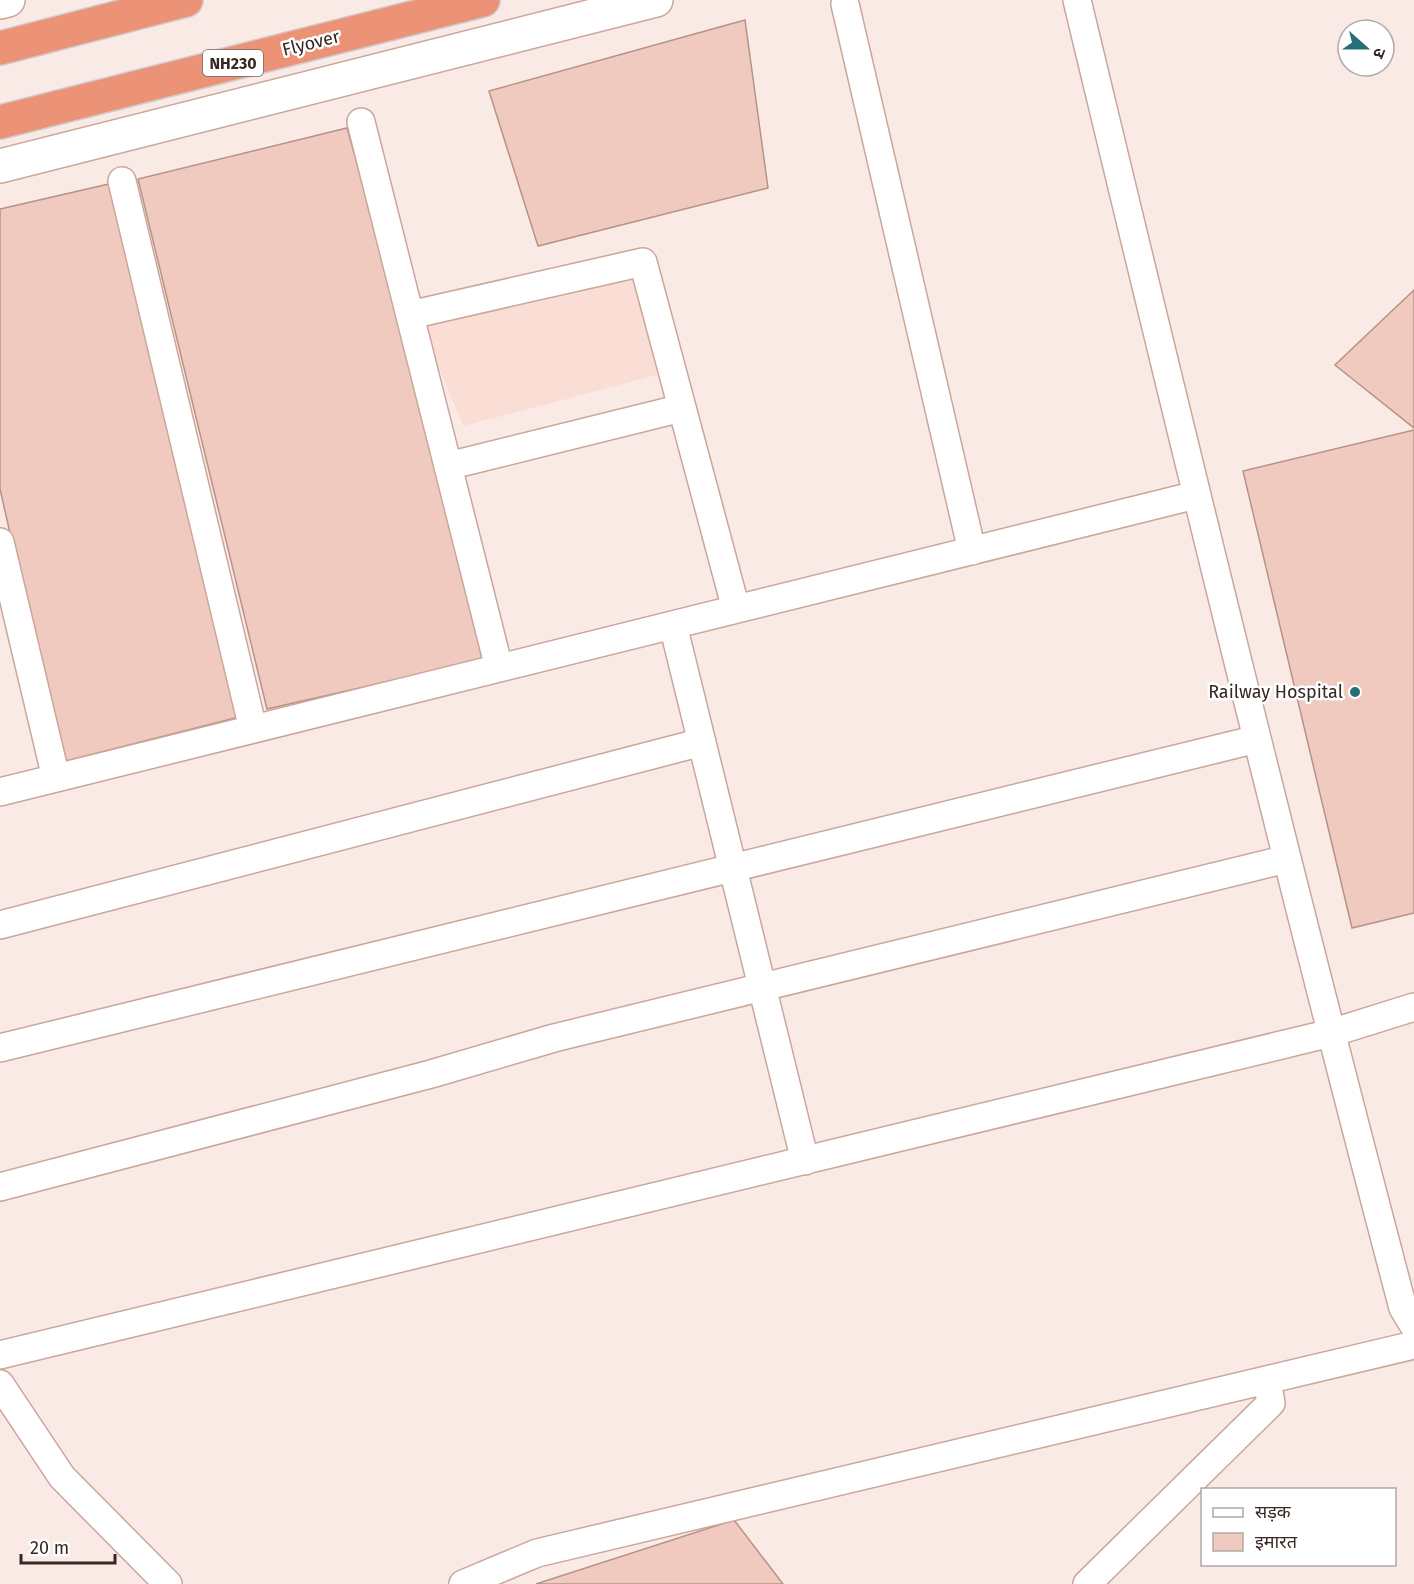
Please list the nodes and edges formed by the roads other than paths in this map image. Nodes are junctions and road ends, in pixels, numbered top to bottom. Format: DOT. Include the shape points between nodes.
graph roads {
  1 [pos="8,0"];
  2 [pos="186,0"];
  3 [pos="483,0"];
  4 [pos="656,0"];
  5 [pos="1077,0"];
  6 [pos="0,2"];
  7 [pos="845,4"];
  8 [pos="0,48"];
  9 [pos="0,122"];
  10 [pos="361,122"];
  11 [pos="0,166"];
  12 [pos="122,181"];
  13 [pos="410,315"];
  14 [pos="682,408"];
  15 [pos="448,465"];
  16 [pos="1196,495"];
  17 [pos="0,542"];
  18 [pos="972,551"];
  19 [pos="736,609"];
  20 [pos="673,625"];
  21 [pos="499,668"];
  22 [pos="253,729"];
  23 [pos="1257,739"];
  24 [pos="702,742"];
  25 [pos="56,778"];
  26 [pos="0,792"];
  27 [pos="1287,859"];
  28 [pos="732,868"];
  29 [pos="0,925"];
  30 [pos="762,986"];
  31 [pos="1414,1008"];
  32 [pos="1330,1034"];
  33 [pos="0,1048"];
  34 [pos="805,1161"];
  35 [pos="0,1187"];
  36 [pos="1414,1326"];
  37 [pos="1414,1345"];
  38 [pos="0,1355"];
  39 [pos="1267,1380"];
  40 [pos="0,1384"];
  41 [pos="168,1584"];
  42 [pos="462,1584"];
  43 [pos="1087,1584"];
  1 -- 6 [label="street"];
  2 -- 8 [label="highway"];
  3 -- 9 [label="highway, Flyover / NH230"];
  4 -- 11 [label="street"];
  5 -- 16 [label="street"];
  7 -- 18 [label="street"];
  10 -- 13 [label="street"];
  12 -- 22 [label="street"];
  13 -- 14 [label="street" via="643,262"];
  13 -- 15 [label="street"];
  14 -- 15 [label="street"];
  14 -- 19 [label="street"];
  15 -- 21 [label="street"];
  16 -- 18 [label="street"];
  16 -- 23 [label="street"];
  17 -- 25 [label="street"];
  18 -- 19 [label="street"];
  19 -- 20 [label="street"];
  20 -- 21 [label="street"];
  20 -- 24 [label="street"];
  21 -- 22 [label="street"];
  22 -- 25 [label="street"];
  23 -- 27 [label="street"];
  23 -- 28 [label="street"];
  24 -- 28 [label="street"];
  24 -- 29 [label="street"];
  25 -- 26 [label="street"];
  27 -- 30 [label="street"];
  27 -- 32 [label="street"];
  28 -- 30 [label="street"];
  28 -- 33 [label="street"];
  30 -- 34 [label="street"];
  30 -- 35 [label="street"];
  31 -- 32 [label="street"];
  32 -- 34 [label="street"];
  32 -- 36 [label="street" via="1403,1308"];
  34 -- 38 [label="street"];
  37 -- 39 [label="street"];
  39 -- 42 [label="street" via="537,1553"];
  39 -- 43 [label="street" via="1271,1403"];
  40 -- 41 [label="street" via="62,1477"];
}
